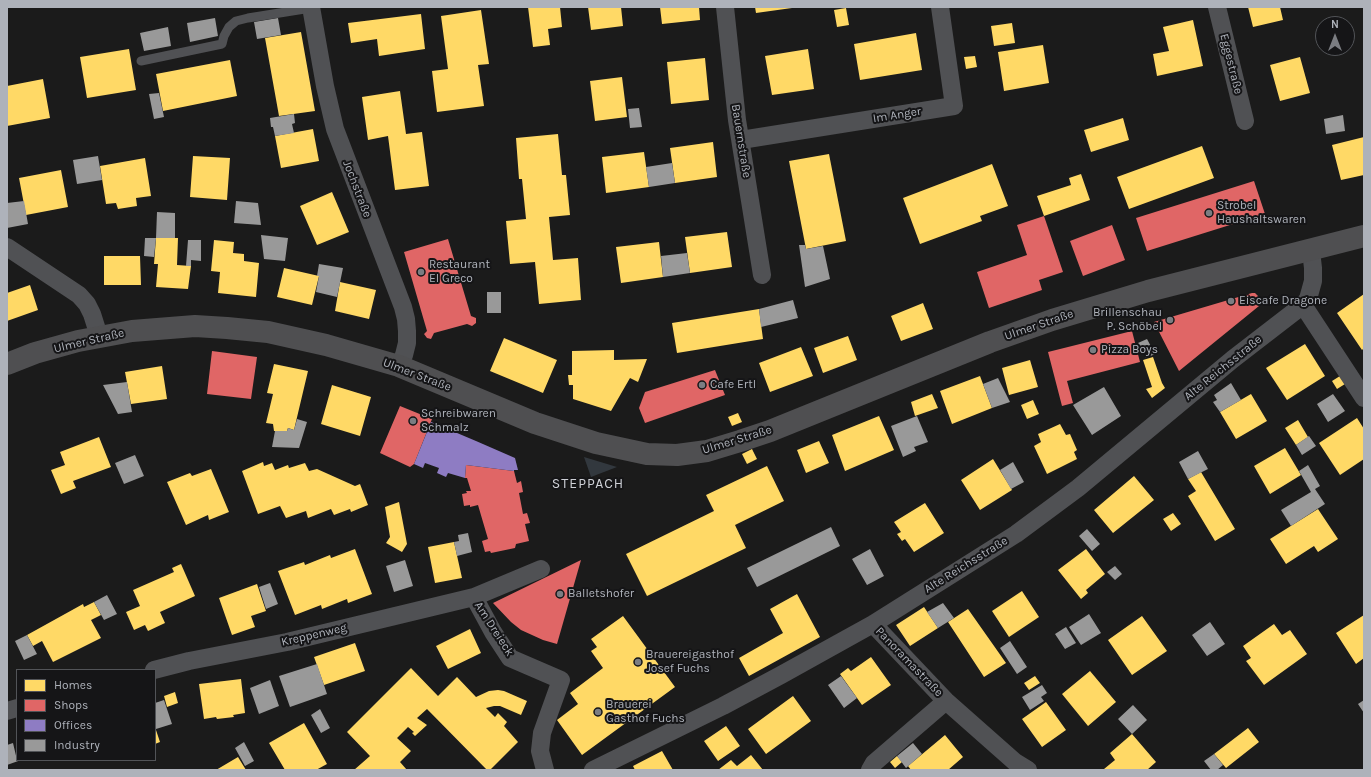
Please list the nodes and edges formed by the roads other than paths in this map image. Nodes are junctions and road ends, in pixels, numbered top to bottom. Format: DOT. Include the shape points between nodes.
graph roads {
  1 [pos="313,7"];
  2 [pos="725,7"];
  3 [pos="940,7"];
  4 [pos="1217,7"];
  5 [pos="142,61"];
  6 [pos="1245,121"];
  7 [pos="741,140"];
  8 [pos="1364,236"];
  9 [pos="7,247"];
  10 [pos="1311,251"];
  11 [pos="762,275"];
  12 [pos="1303,305"];
  13 [pos="99,336"];
  14 [pos="7,364"];
  15 [pos="399,366"];
  16 [pos="1364,398"];
  17 [pos="540,569"];
  18 [pos="474,597"];
  19 [pos="873,624"];
  20 [pos="156,669"];
  21 [pos="946,701"];
  22 [pos="545,770"];
  23 [pos="593,770"];
  24 [pos="870,770"];
  25 [pos="1028,770"];
  1 -- 5 [label="lane" via="236,21 229,27 222,44"];
  1 -- 15 [label="street, Jochstraße" via="335,129 406,319 407,343"];
  2 -- 7 [label="street, Bauernstraße"];
  3 -- 7 [label="street, Im Anger" via="954,106"];
  4 -- 6 [label="street, Eggestraße"];
  7 -- 11 [label="street, Bauernstraße"];
  8 -- 10 [label="street, Ulmer Straße"];
  9 -- 13 [label="street" via="79,295 92,314"];
  10 -- 12 [label="street, Alte Reichsstraße" via="1313,281 1308,299"];
  10 -- 15 [label="street, Ulmer Straße" via="1148,291 1052,320 990,342 770,431 707,451 677,455 647,454 603,445 535,423"];
  12 -- 16 [label="street"];
  12 -- 19 [label="street, Alte Reichsstraße" via="1059,502 999,545"];
  13 -- 14 [label="street, Ulmer Straße"];
  13 -- 15 [label="street, Ulmer Straße" via="195,326 268,332 296,337"];
  17 -- 18 [label="street, Am Dreieck"];
  18 -- 20 [label="street, Kreppenweg" via="286,642"];
  18 -- 22 [label="street, Am Dreieck" via="510,658 561,680 542,733 540,751"];
  19 -- 21 [label="street, Panoramastraße"];
  19 -- 23 [label="street, Alte Reichsstraße" via="723,706"];
  21 -- 24 [label="street, Panoramastraße" via="874,763"];
  21 -- 25 [label="street, Panoramastraße" via="1015,762"];
}
